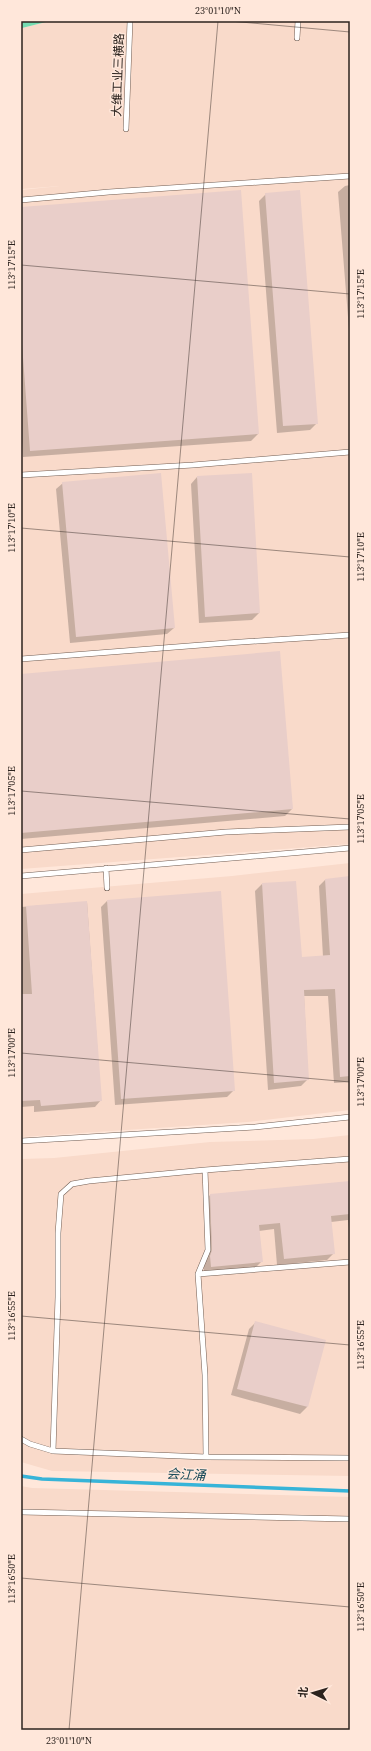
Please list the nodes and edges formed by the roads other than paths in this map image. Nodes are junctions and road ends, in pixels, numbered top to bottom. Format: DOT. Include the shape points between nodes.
graph roads {
  1 [pos="130,21"];
  2 [pos="298,21"];
  3 [pos="297,38"];
  4 [pos="126,129"];
  5 [pos="350,176"];
  6 [pos="21,200"];
  7 [pos="350,452"];
  8 [pos="21,475"];
  9 [pos="350,635"];
  10 [pos="21,659"];
  11 [pos="350,827"];
  12 [pos="350,848"];
  13 [pos="21,850"];
  14 [pos="106,868"];
  15 [pos="21,876"];
  16 [pos="107,888"];
  17 [pos="350,1117"];
  18 [pos="21,1141"];
  19 [pos="350,1159"];
  20 [pos="205,1170"];
  21 [pos="350,1262"];
  22 [pos="198,1274"];
  23 [pos="21,1439"];
  24 [pos="53,1451"];
  25 [pos="206,1457"];
  26 [pos="350,1458"];
  27 [pos="21,1512"];
  28 [pos="350,1519"];
  1 -- 4 [label="lane, 大维工业三横路"];
  2 -- 3 [label="lane"];
  5 -- 6 [label="lane"];
  7 -- 8 [label="lane" via="193,465"];
  9 -- 10 [label="lane"];
  11 -- 13 [label="lane" via="226,832"];
  12 -- 14 [label="lane"];
  14 -- 15 [label="lane"];
  14 -- 16 [label="lane"];
  17 -- 18 [label="lane" via="255,1127"];
  19 -- 20 [label="lane"];
  20 -- 22 [label="lane" via="208,1250"];
  20 -- 24 [label="lane" via="72,1184 61,1194"];
  21 -- 22 [label="lane"];
  22 -- 25 [label="lane" via="205,1375"];
  23 -- 24 [label="lane"];
  24 -- 25 [label="lane"];
  25 -- 26 [label="lane"];
  27 -- 28 [label="lane"];
}
